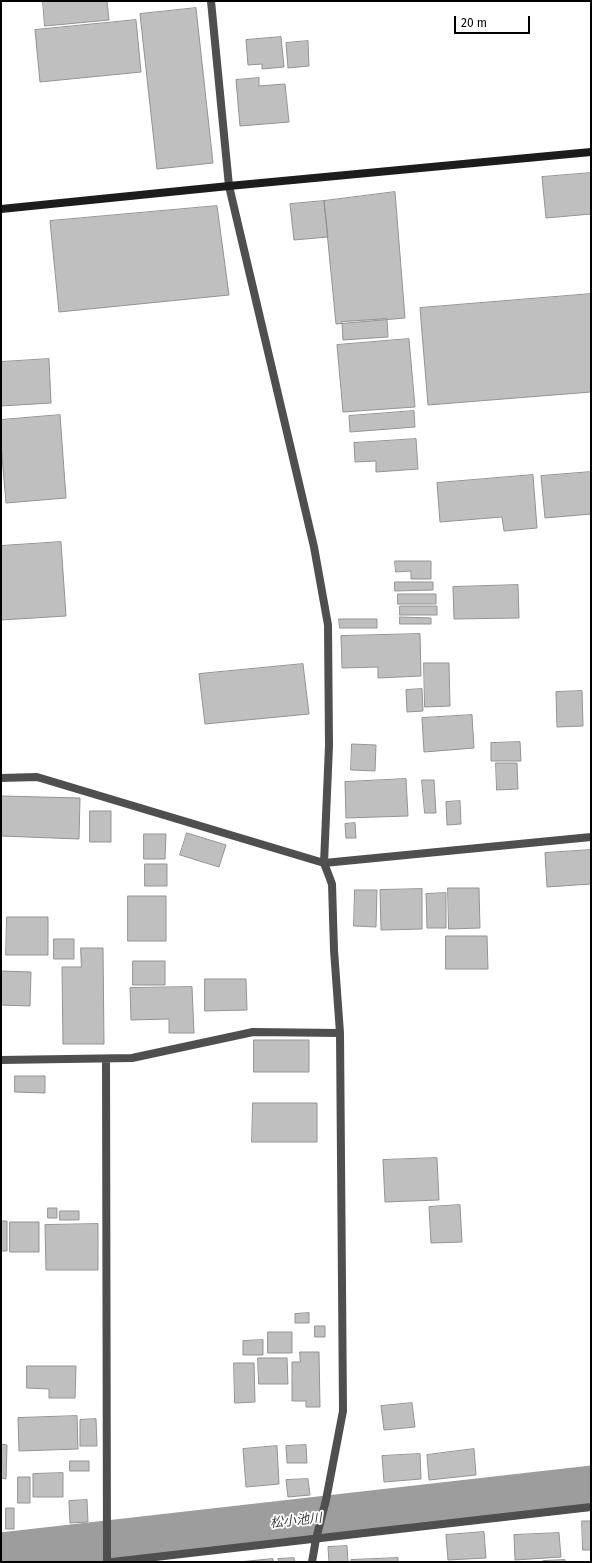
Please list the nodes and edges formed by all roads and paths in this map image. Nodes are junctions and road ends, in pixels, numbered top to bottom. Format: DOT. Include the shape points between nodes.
graph roads {
  1 [pos="211,1"];
  2 [pos="591,152"];
  3 [pos="229,186"];
  4 [pos="1,209"];
  5 [pos="1,778"];
  6 [pos="591,837"];
  7 [pos="324,863"];
  8 [pos="340,1033"];
  9 [pos="106,1059"];
  10 [pos="1,1060"];
  11 [pos="591,1507"];
  12 [pos="316,1538"];
  13 [pos="109,1562"];
  14 [pos="312,1562"];
  1 -- 3 [label="street"];
  2 -- 3 [label="street"];
  3 -- 4 [label="street"];
  3 -- 7 [label="street" via="314,547 328,625 329,746"];
  5 -- 7 [label="street" via="37,777"];
  6 -- 7 [label="street"];
  7 -- 8 [label="street" via="332,884 333,942"];
  8 -- 9 [label="street" via="253,1032 132,1058"];
  8 -- 12 [label="street" via="343,1411"];
  9 -- 10 [label="street"];
  9 -- 13 [label="street"];
  11 -- 12 [label="street"];
  12 -- 13 [label="street"];
  12 -- 14 [label="street"];
}
